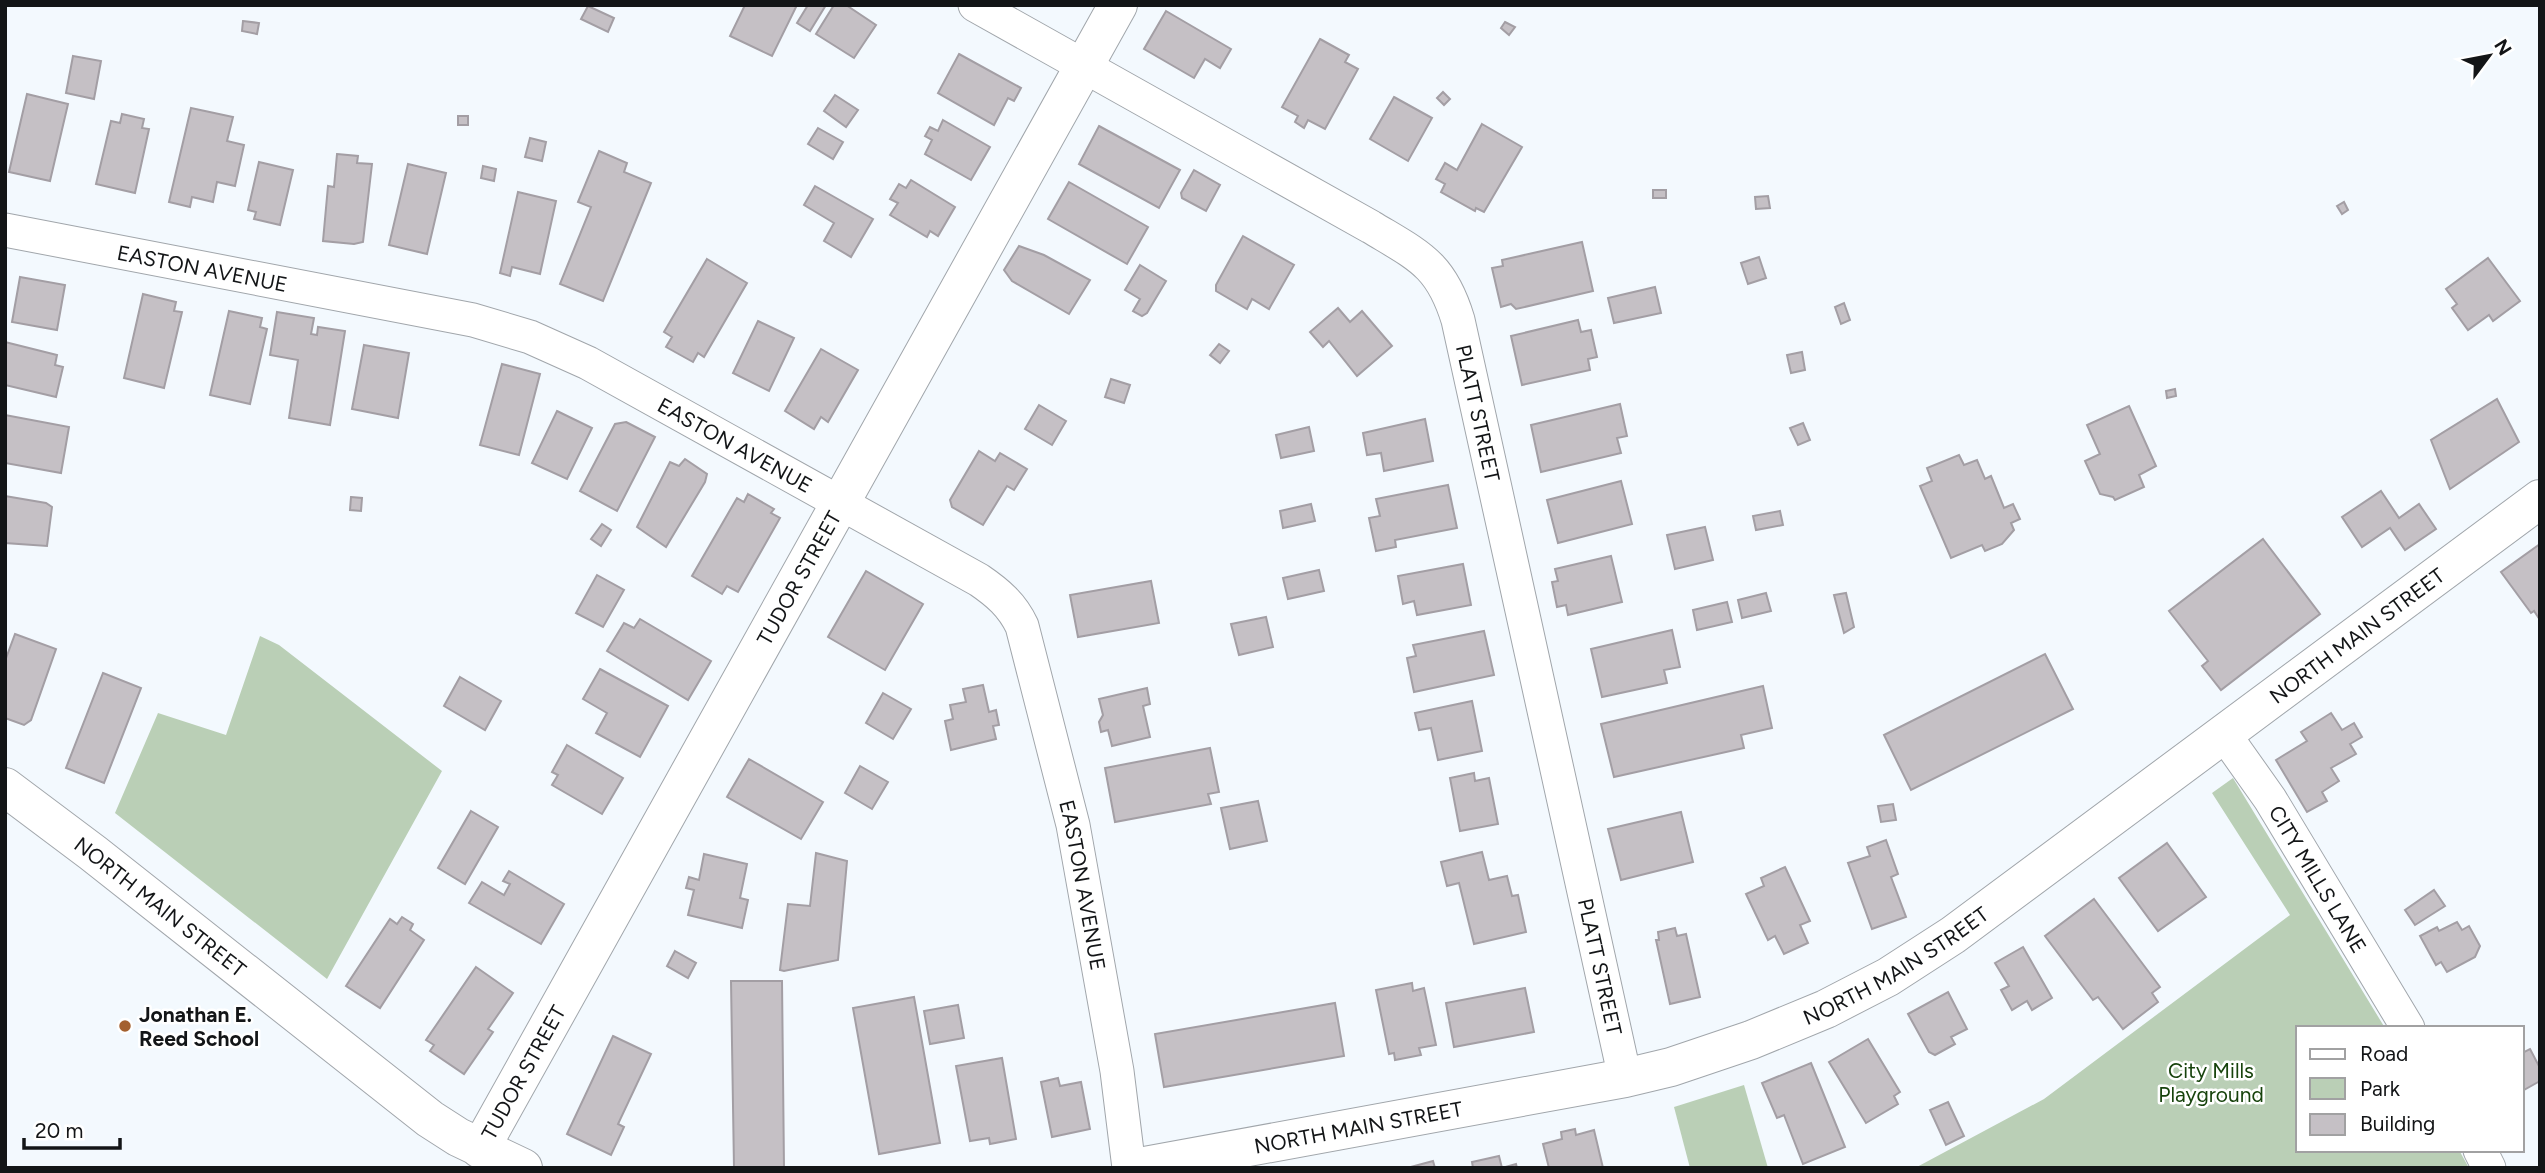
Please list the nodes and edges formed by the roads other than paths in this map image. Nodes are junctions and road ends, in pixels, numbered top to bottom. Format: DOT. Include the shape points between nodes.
graph roads {
  1 [pos="975,5"];
  2 [pos="1118,5"];
  3 [pos="1084,66"];
  4 [pos="5,230"];
  5 [pos="2540,499"];
  6 [pos="840,503"];
  7 [pos="2224,734"];
  8 [pos="5,786"];
  9 [pos="2407,1026"];
  10 [pos="1625,1078"];
  11 [pos="480,1149"];
  12 [pos="2481,1152"];
  13 [pos="523,1168"];
  14 [pos="1132,1168"];
  15 [pos="2490,1168"];
  1 -- 3 [label="street, PLATT STREET"];
  2 -- 3 [label="main road, TUDOR STREET"];
  3 -- 6 [label="main road, TUDOR STREET"];
  3 -- 10 [label="street, PLATT STREET" via="1409,250 1428,264 1446,287 1458,320"];
  4 -- 6 [label="street, EASTON AVENUE" via="503,327 588,363"];
  5 -- 7 [label="main road, NORTH MAIN STREET"];
  6 -- 11 [label="main road, TUDOR STREET"];
  6 -- 14 [label="street, EASTON AVENUE" via="986,585 1009,604 1022,626 1073,825"];
  7 -- 9 [label="street, CITY MILLS LANE" via="2270,799"];
  7 -- 10 [label="main road, NORTH MAIN STREET" via="1953,935 1888,977 1751,1040"];
  8 -- 11 [label="main road, NORTH MAIN STREET" via="430,1119"];
  10 -- 14 [label="main road, NORTH MAIN STREET"];
  11 -- 13 [label="main road, NORTH MAIN STREET"];
  12 -- 15 [label="street"];
}
